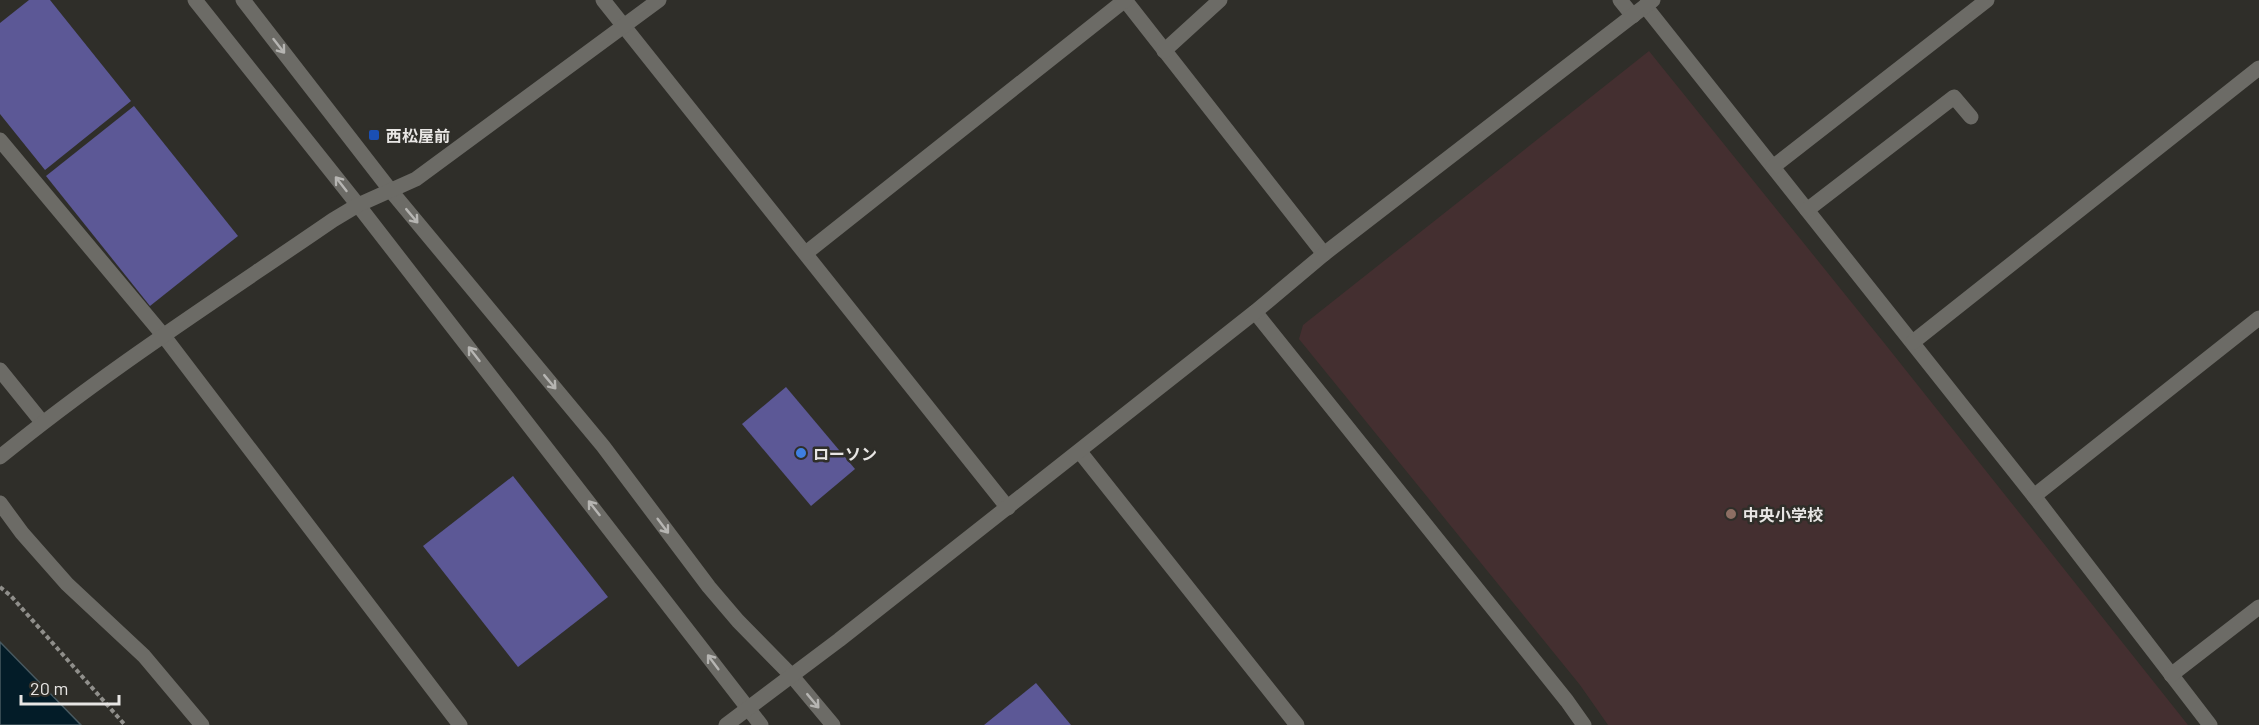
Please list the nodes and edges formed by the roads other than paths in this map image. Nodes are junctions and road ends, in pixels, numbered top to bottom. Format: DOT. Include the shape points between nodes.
graph roads {
  1 [pos="195,0"];
  2 [pos="243,0"];
  3 [pos="603,0"];
  4 [pos="659,0"];
  5 [pos="1125,0"];
  6 [pos="1220,0"];
  7 [pos="1620,0"];
  8 [pos="1986,0"];
  9 [pos="1649,3"];
  10 [pos="1633,16"];
  11 [pos="624,27"];
  12 [pos="1164,51"];
  13 [pos="2259,68"];
  14 [pos="1971,117"];
  15 [pos="0,140"];
  16 [pos="1773,167"];
  17 [pos="391,191"];
  18 [pos="358,205"];
  19 [pos="1807,210"];
  20 [pos="806,253"];
  21 [pos="1324,254"];
  22 [pos="1255,312"];
  23 [pos="2259,318"];
  24 [pos="163,335"];
  25 [pos="1912,342"];
  26 [pos="0,370"];
  27 [pos="42,422"];
  28 [pos="1080,452"];
  29 [pos="0,457"];
  30 [pos="2034,496"];
  31 [pos="0,503"];
  32 [pos="1008,508"];
  33 [pos="2259,607"];
  34 [pos="2171,675"];
  35 [pos="792,676"];
  36 [pos="749,709"];
  37 [pos="202,725"];
  38 [pos="460,725"];
  39 [pos="726,725"];
  40 [pos="761,725"];
  41 [pos="833,725"];
  42 [pos="1297,725"];
  43 [pos="1584,725"];
  44 [pos="2210,725"];
  18 -- 1 [label="street, one-way"];
  2 -- 17 [label="street, one-way"];
  3 -- 11 [label="street"];
  4 -- 11 [label="street"];
  5 -- 12 [label="street"];
  5 -- 20 [label="street"];
  6 -- 12 [label="street"];
  7 -- 10 [label="street"];
  8 -- 16 [label="street"];
  9 -- 10 [label="street"];
  9 -- 16 [label="street"];
  10 -- 21 [label="street"];
  11 -- 17 [label="street" via="416,179"];
  11 -- 20 [label="street"];
  12 -- 21 [label="street"];
  13 -- 25 [label="street"];
  14 -- 19 [label="street" via="1954,97"];
  15 -- 24 [label="street"];
  16 -- 19 [label="street"];
  17 -- 18 [label="street"];
  17 -- 35 [label="street, one-way" via="603,446 709,587"];
  18 -- 24 [label="street"];
  36 -- 18 [label="street, one-way"];
  19 -- 25 [label="street"];
  20 -- 32 [label="street"];
  21 -- 22 [label="street"];
  22 -- 28 [label="street"];
  22 -- 43 [label="street"];
  23 -- 30 [label="street"];
  24 -- 27 [label="street"];
  24 -- 38 [label="street"];
  25 -- 30 [label="street"];
  26 -- 27 [label="street"];
  27 -- 29 [label="street"];
  28 -- 32 [label="street"];
  28 -- 42 [label="street"];
  30 -- 34 [label="street"];
  31 -- 37 [label="street" via="68,584 144,656"];
  32 -- 35 [label="street"];
  33 -- 34 [label="street"];
  34 -- 44 [label="street"];
  35 -- 36 [label="street"];
  35 -- 41 [label="street, one-way"];
  36 -- 39 [label="street"];
  36 -- 40 [label="street"];
}
